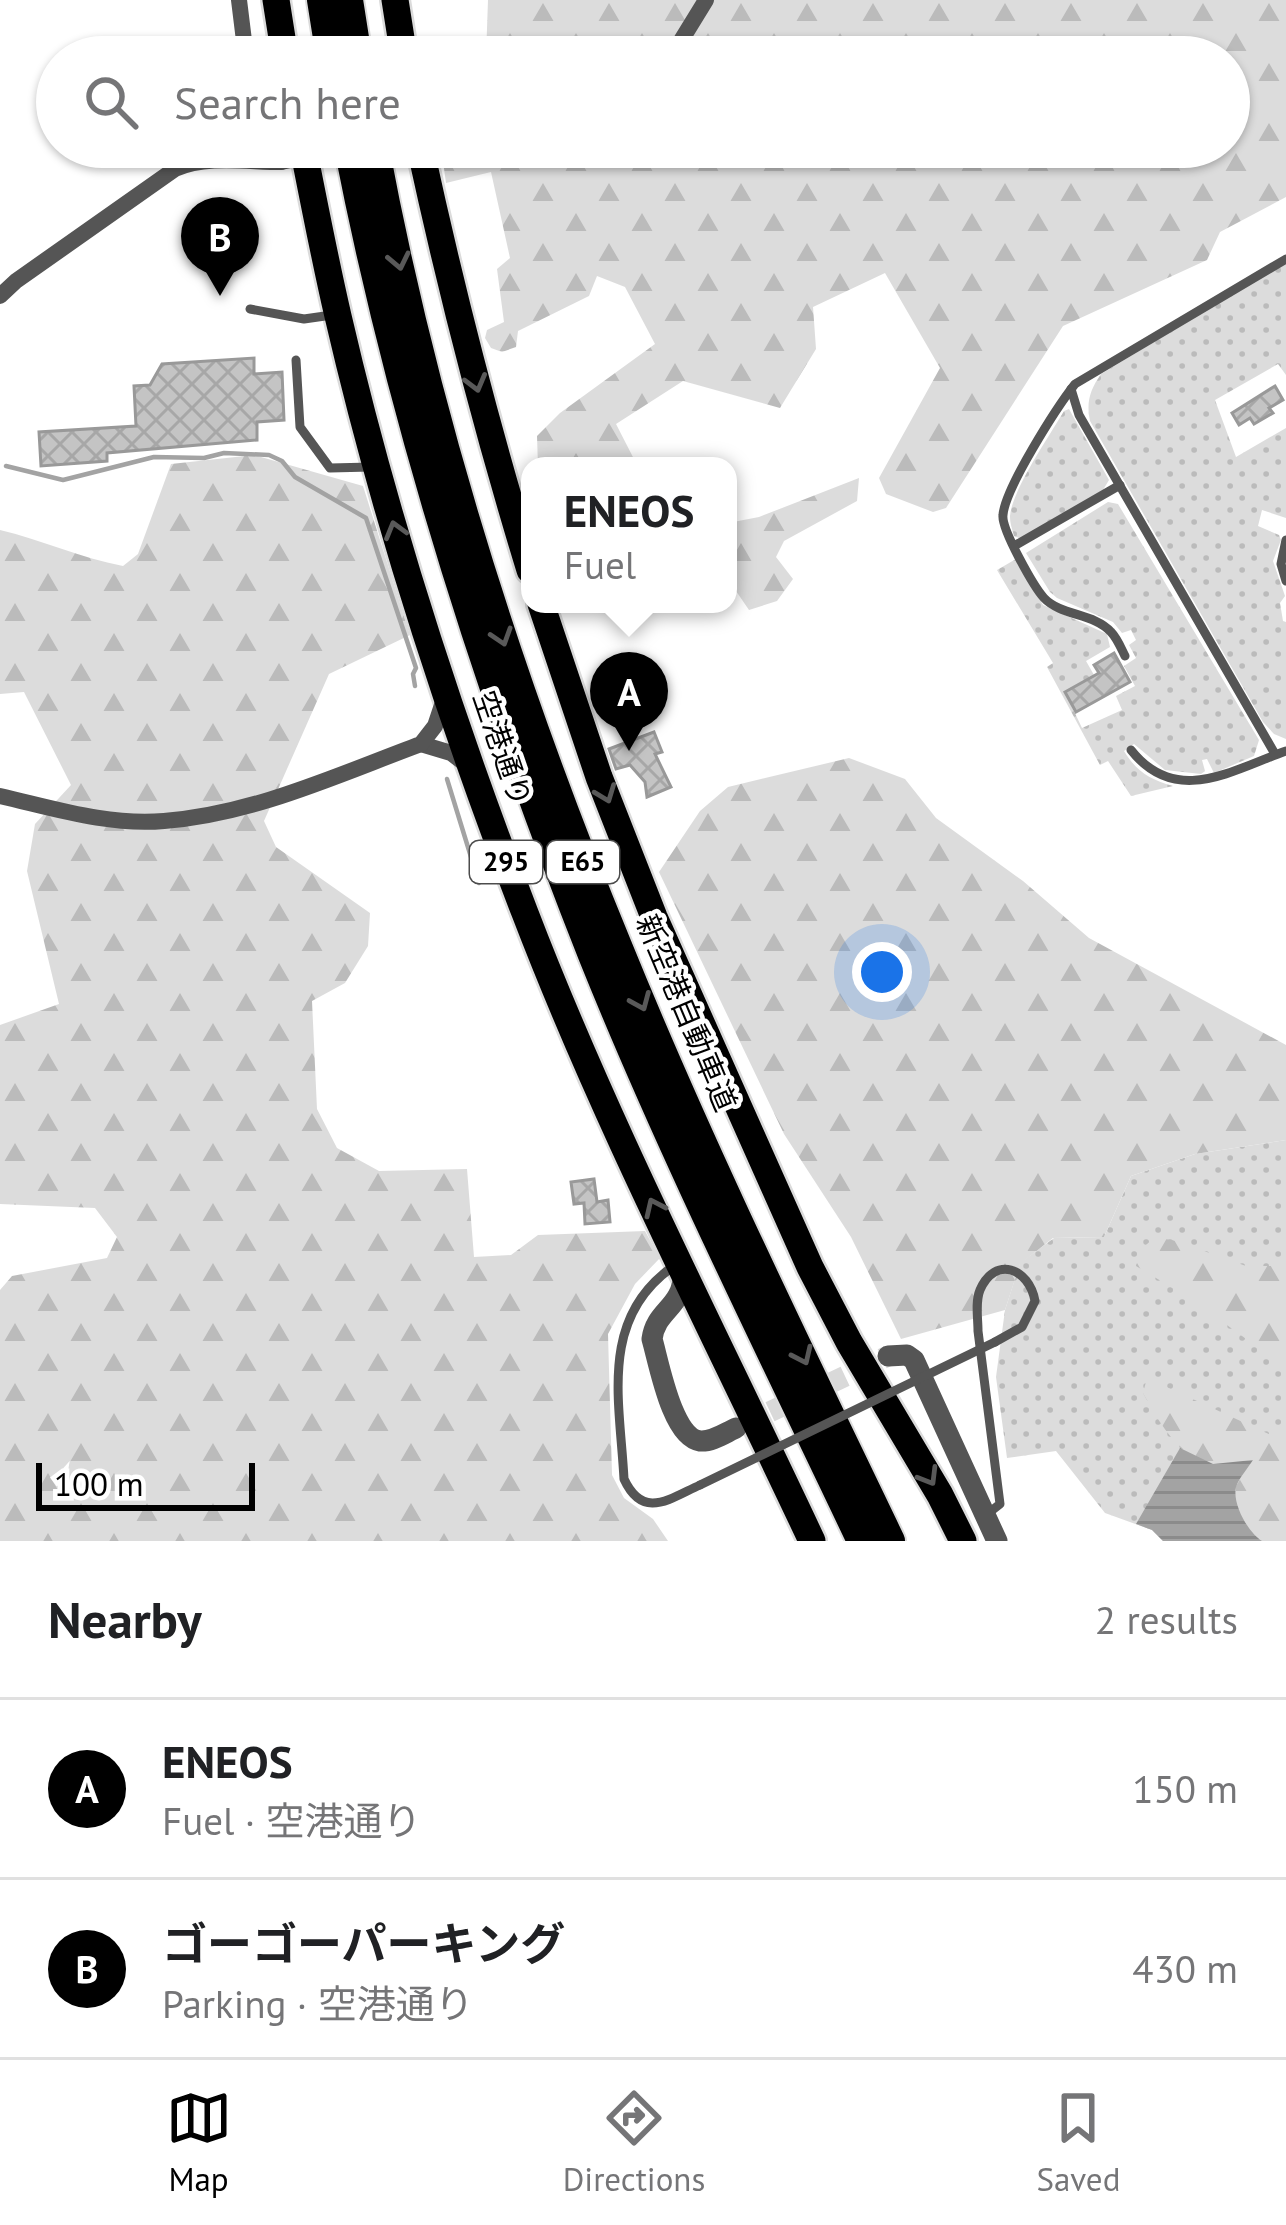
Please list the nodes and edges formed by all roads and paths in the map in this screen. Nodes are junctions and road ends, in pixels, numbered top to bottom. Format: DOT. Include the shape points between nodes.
graph roads {
  1 [pos="239,0"];
  2 [pos="277,0"];
  3 [pos="322,0"];
  4 [pos="348,0"];
  5 [pos="394,0"];
  6 [pos="706,0"];
  7 [pos="243,36"];
  8 [pos="283,36"];
  9 [pos="328,36"];
  10 [pos="354,36"];
  11 [pos="400,36"];
  12 [pos="684,36"];
  13 [pos="164,168"];
  14 [pos="296,168"];
  15 [pos="356,168"];
  16 [pos="378,168"];
  17 [pos="425,168"];
  18 [pos="1286,259"];
  19 [pos="0,296"];
  20 [pos="250,309"];
  21 [pos="337,314"];
  22 [pos="296,360"];
  23 [pos="1071,389"];
  24 [pos="377,467"];
  25 [pos="1120,485"];
  26 [pos="1286,540"];
  27 [pos="521,541"];
  28 [pos="1014,546"];
  29 [pos="1286,581"];
  30 [pos="544,613"];
  31 [pos="1125,656"];
  32 [pos="446,689"];
  33 [pos="421,744"];
  34 [pos="1132,750"];
  35 [pos="1281,753"];
  36 [pos="473,771"];
  37 [pos="0,796"];
  38 [pos="712,1222"];
  39 [pos="678,1269"];
  40 [pos="661,1317"];
  41 [pos="710,1326"];
  42 [pos="888,1356"];
  43 [pos="736,1428"];
  44 [pos="986,1515"];
  45 [pos="812,1541"];
  46 [pos="848,1541"];
  47 [pos="862,1541"];
  48 [pos="890,1541"];
  49 [pos="963,1541"];
  50 [pos="997,1541"];
  1 -- 7 [label="street"];
  2 -- 8 [label="highway"];
  3 -- 9 [label="highway"];
  4 -- 10 [label="highway"];
  5 -- 11 [label="highway"];
  6 -- 12 [label="street"];
  13 -- 19 [label="street"];
  14 -- 21 [label="highway, 空港通り / 295"];
  15 -- 38 [label="highway, 新空港自動車道 / E65" via="417,437 493,686 595,958"];
  16 -- 48 [label="highway, 新空港自動車道 / E65, one-way" via="458,493 557,793 692,1120"];
  17 -- 27 [label="highway, one-way"];
  18 -- 23 [label="lane"];
  20 -- 21 [label="lane" via="304,319"];
  21 -- 24 [label="highway, 空港通り / 295"];
  22 -- 24 [label="lane" via="300,427 315,449 330,468"];
  23 -- 25 [label="lane"];
  23 -- 28 [label="lane" via="1007,497 1002,516"];
  32 -- 24 [label="highway, 空港通り / 295, one-way"];
  25 -- 28 [label="lane"];
  25 -- 35 [label="lane"];
  26 -- 29 [label="lane"];
  28 -- 31 [label="lane" via="1044,598 1104,626"];
  30 -- 49 [label="highway, one-way" via="654,917 790,1223"];
  32 -- 33 [label="street"];
  32 -- 36 [label="highway, 空港通り / 295"];
  33 -- 36 [label="street" via="452,753"];
  33 -- 37 [label="street" via="243,809 161,821 95,818"];
  34 -- 35 [label="lane" via="1155,774 1177,780 1214,778"];
  39 -- 36 [label="highway, 空港通り / 295, one-way" via="526,917"];
  38 -- 46 [label="highway"];
  38 -- 47 [label="highway, 新空港自動車道 / E65"];
  39 -- 40 [label="street" via="684,1283"];
  39 -- 41 [label="highway, 空港通り / 295"];
  39 -- 44 [label="lane, bridge" via="640,1295 619,1352 624,1479 644,1503 700,1485 995,1342 1022,1328 1035,1301 1020,1273 989,1277 978,1303 978,1330 1000,1504"];
  40 -- 41 [label="street" via="691,1313"];
  40 -- 43 [label="street" via="652,1339 687,1435 706,1441"];
  41 -- 45 [label="highway, 空港通り / 295"];
  42 -- 44 [label="street" via="914,1360"];
  44 -- 50 [label="street"];
}
